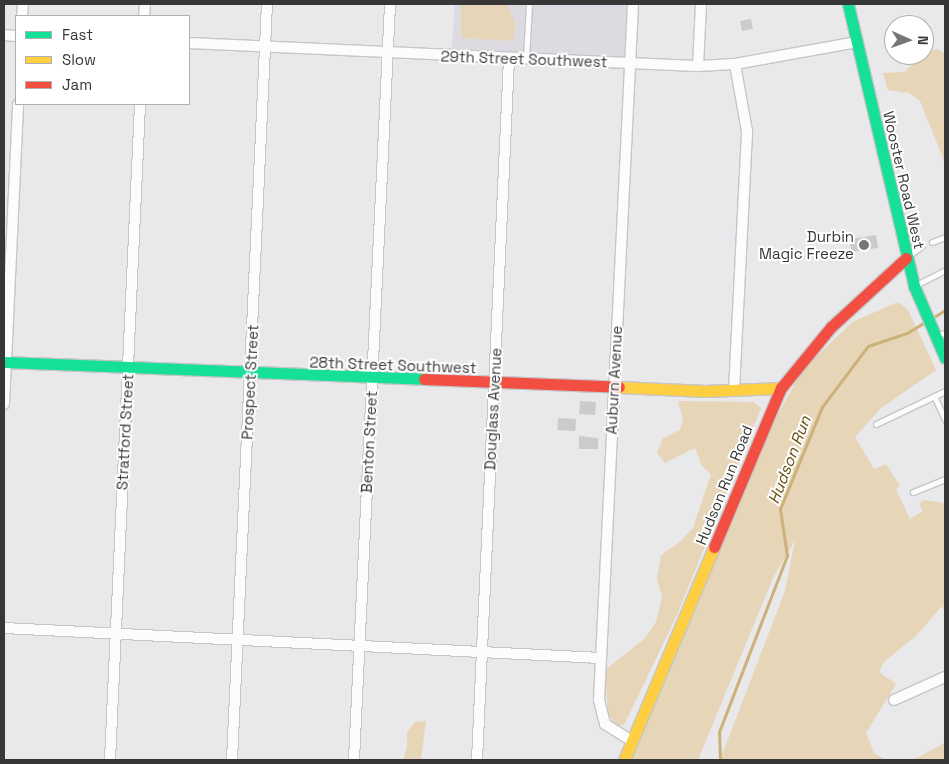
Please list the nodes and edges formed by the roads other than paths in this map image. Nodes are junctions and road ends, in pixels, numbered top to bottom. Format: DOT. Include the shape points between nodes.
graph roads {
  1 [pos="267,4"];
  2 [pos="390,4"];
  3 [pos="529,4"];
  4 [pos="633,4"];
  5 [pos="701,4"];
  6 [pos="848,4"];
  7 [pos="857,42"];
  8 [pos="190,43"];
  9 [pos="265,47"];
  10 [pos="387,53"];
  11 [pos="509,58"];
  12 [pos="526,59"];
  13 [pos="630,64"];
  14 [pos="735,64"];
  15 [pos="698,66"];
  16 [pos="18,105"];
  17 [pos="140,105"];
  18 [pos="945,237"];
  19 [pos="932,242"];
  20 [pos="922,246"];
  21 [pos="906,258"];
  22 [pos="945,270"];
  23 [pos="914,286"];
  24 [pos="938,333"];
  25 [pos="945,358"];
  26 [pos="5,362"];
  27 [pos="128,368"];
  28 [pos="250,374"];
  29 [pos="372,380"];
  30 [pos="494,384"];
  31 [pos="614,388"];
  32 [pos="781,388"];
  33 [pos="734,390"];
  34 [pos="945,391"];
  35 [pos="934,396"];
  36 [pos="4,404"];
  37 [pos="945,420"];
  38 [pos="876,424"];
  39 [pos="945,479"];
  40 [pos="913,492"];
  41 [pos="4,628"];
  42 [pos="115,633"];
  43 [pos="238,639"];
  44 [pos="360,645"];
  45 [pos="482,651"];
  46 [pos="601,658"];
  47 [pos="945,677"];
  48 [pos="894,700"];
  49 [pos="632,741"];
  50 [pos="110,760"];
  51 [pos="232,760"];
  52 [pos="354,760"];
  53 [pos="477,760"];
  54 [pos="624,760"];
  1 -- 9 [label="street, Prospect Street"];
  2 -- 10 [label="street, Benton Street"];
  3 -- 12 [label="lane"];
  4 -- 13 [label="street, Auburn Avenue"];
  5 -- 15 [label="street"];
  6 -- 7 [label="main road, Wooster Road West"];
  7 -- 14 [label="street, 29th Street Southwest"];
  7 -- 21 [label="main road, Wooster Road West"];
  8 -- 9 [label="street, 29th Street Southwest"];
  9 -- 10 [label="street, 29th Street Southwest"];
  9 -- 28 [label="street, Prospect Street"];
  10 -- 11 [label="street, 29th Street Southwest"];
  10 -- 29 [label="street, Benton Street"];
  11 -- 12 [label="street, 29th Street Southwest"];
  11 -- 30 [label="street, Douglass Avenue"];
  12 -- 13 [label="street, 29th Street Southwest"];
  13 -- 15 [label="street, 29th Street Southwest"];
  13 -- 31 [label="street, Auburn Avenue"];
  14 -- 15 [label="street, 29th Street Southwest"];
  14 -- 33 [label="street" via="747,131"];
  16 -- 26 [label="street"];
  17 -- 27 [label="street, Stratford Street"];
  18 -- 19 [label="lane"];
  20 -- 21 [label="lane"];
  21 -- 23 [label="main road, Wooster Road West"];
  21 -- 32 [label="main road, Hudson Run Road" via="831,327"];
  22 -- 23 [label="lane"];
  23 -- 24 [label="main road, Wooster Road West"];
  24 -- 25 [label="main road, Wooster Road West"];
  26 -- 27 [label="main road, 28th Street Southwest"];
  26 -- 36 [label="street"];
  27 -- 28 [label="main road, 28th Street Southwest"];
  27 -- 42 [label="street, Stratford Street"];
  28 -- 29 [label="main road, 28th Street Southwest"];
  28 -- 43 [label="street, Prospect Street"];
  29 -- 30 [label="main road, 28th Street Southwest"];
  29 -- 44 [label="street, Benton Street"];
  30 -- 31 [label="main road, 28th Street Southwest"];
  30 -- 45 [label="street, Douglass Avenue"];
  31 -- 33 [label="main road, 28th Street Southwest"];
  31 -- 46 [label="street, Auburn Avenue"];
  32 -- 33 [label="main road, 28th Street Southwest"];
  32 -- 49 [label="main road, Hudson Run Road"];
  34 -- 35 [label="lane"];
  35 -- 37 [label="lane"];
  35 -- 38 [label="lane"];
  39 -- 40 [label="lane"];
  41 -- 42 [label="street"];
  42 -- 43 [label="street"];
  42 -- 50 [label="street, Stratford Street"];
  43 -- 44 [label="street"];
  43 -- 51 [label="street, Prospect Street"];
  44 -- 45 [label="street"];
  44 -- 52 [label="street, Benton Street"];
  45 -- 46 [label="street"];
  45 -- 53 [label="street, Douglass Avenue"];
  46 -- 49 [label="street, Auburn Avenue" via="601,716 609,728"];
  47 -- 48 [label="street"];
  49 -- 54 [label="main road, Hudson Run Road"];
}
